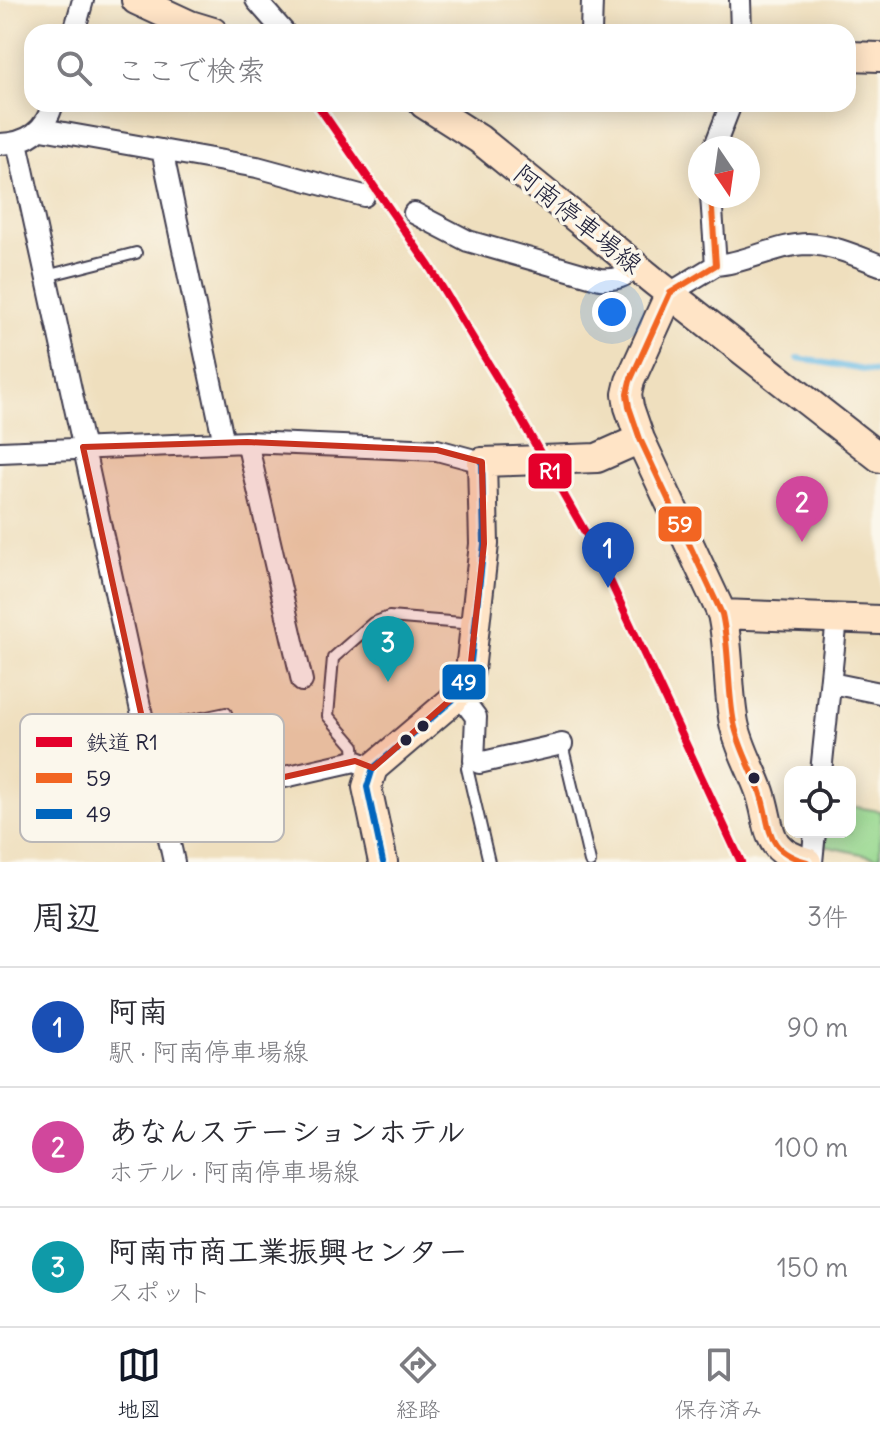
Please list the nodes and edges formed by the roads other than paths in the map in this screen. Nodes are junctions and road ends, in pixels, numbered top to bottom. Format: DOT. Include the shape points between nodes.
graph roads {
  1 [pos="83,0"];
  2 [pos="136,0"];
  3 [pos="256,0"];
  4 [pos="592,0"];
  5 [pos="740,0"];
  6 [pos="76,24"];
  7 [pos="188,24"];
  8 [pos="277,24"];
  9 [pos="591,24"];
  10 [pos="741,24"];
  11 [pos="856,56"];
  12 [pos="880,57"];
  13 [pos="51,112"];
  14 [pos="437,112"];
  15 [pos="728,112"];
  16 [pos="42,129"];
  17 [pos="719,136"];
  18 [pos="9,143"];
  19 [pos="162,150"];
  20 [pos="364,196"];
  21 [pos="712,208"];
  22 [pos="414,213"];
  23 [pos="136,253"];
  24 [pos="716,265"];
  25 [pos="880,265"];
  26 [pos="636,266"];
  27 [pos="46,276"];
  28 [pos="670,293"];
  29 [pos="640,439"];
  30 [pos="247,442"];
  31 [pos="224,443"];
  32 [pos="83,447"];
  33 [pos="0,452"];
  34 [pos="880,458"];
  35 [pos="482,462"];
  36 [pos="722,614"];
  37 [pos="837,619"];
  38 [pos="880,620"];
  39 [pos="476,624"];
  40 [pos="302,681"];
  41 [pos="831,683"];
  42 [pos="458,693"];
  43 [pos="880,693"];
  44 [pos="226,713"];
  45 [pos="141,714"];
  46 [pos="221,714"];
  47 [pos="562,744"];
  48 [pos="474,760"];
  49 [pos="364,764"];
  50 [pos="822,766"];
  51 [pos="284,780"];
  52 [pos="814,838"];
  53 [pos="169,842"];
  54 [pos="174,862"];
  55 [pos="383,862"];
  56 [pos="489,862"];
  57 [pos="590,862"];
  58 [pos="809,862"];
  1 -- 6 [label="street"];
  2 -- 7 [label="street"];
  3 -- 8 [label="street"];
  4 -- 9 [label="street"];
  5 -- 10 [label="street"];
  11 -- 12 [label="street"];
  13 -- 16 [label="street"];
  14 -- 26 [label="street, 阿南停車場線" via="479,139"];
  15 -- 17 [label="street"];
  16 -- 18 [label="street" via="29,139"];
  16 -- 19 [label="street"];
  18 -- 27 [label="street"];
  19 -- 20 [label="street" via="257,167"];
  19 -- 31 [label="street"];
  21 -- 24 [label="street"];
  22 -- 26 [label="street" via="468,241 600,279 615,280"];
  23 -- 27 [label="lane"];
  24 -- 25 [label="street" via="806,244 836,248"];
  24 -- 28 [label="street"];
  26 -- 28 [label="street, 阿南停車場線"];
  27 -- 32 [label="street"];
  28 -- 29 [label="street" via="627,394"];
  28 -- 34 [label="street, 阿南停車場線"];
  29 -- 35 [label="street" via="597,458"];
  29 -- 36 [label="street"];
  30 -- 31 [label="street"];
  30 -- 35 [label="street" via="437,450"];
  30 -- 40 [label="street"];
  31 -- 32 [label="street"];
  32 -- 33 [label="street"];
  32 -- 45 [label="street"];
  35 -- 39 [label="street" via="484,544"];
  36 -- 37 [label="street"];
  36 -- 58 [label="street" via="734,723 769,834 781,851"];
  37 -- 38 [label="street"];
  37 -- 41 [label="street"];
  39 -- 42 [label="street" via="470,671"];
  39 -- 49 [label="lane" via="389,617 373,623 333,658 328,716"];
  41 -- 43 [label="street"];
  41 -- 50 [label="street"];
  42 -- 48 [label="street" via="476,717"];
  42 -- 49 [label="street"];
  44 -- 46 [label="lane"];
  47 -- 48 [label="street"];
  47 -- 57 [label="lane"];
  48 -- 56 [label="lane" via="467,768"];
  49 -- 51 [label="street"];
  49 -- 55 [label="street"];
  52 -- 58 [label="street"];
  53 -- 54 [label="street"];
}
